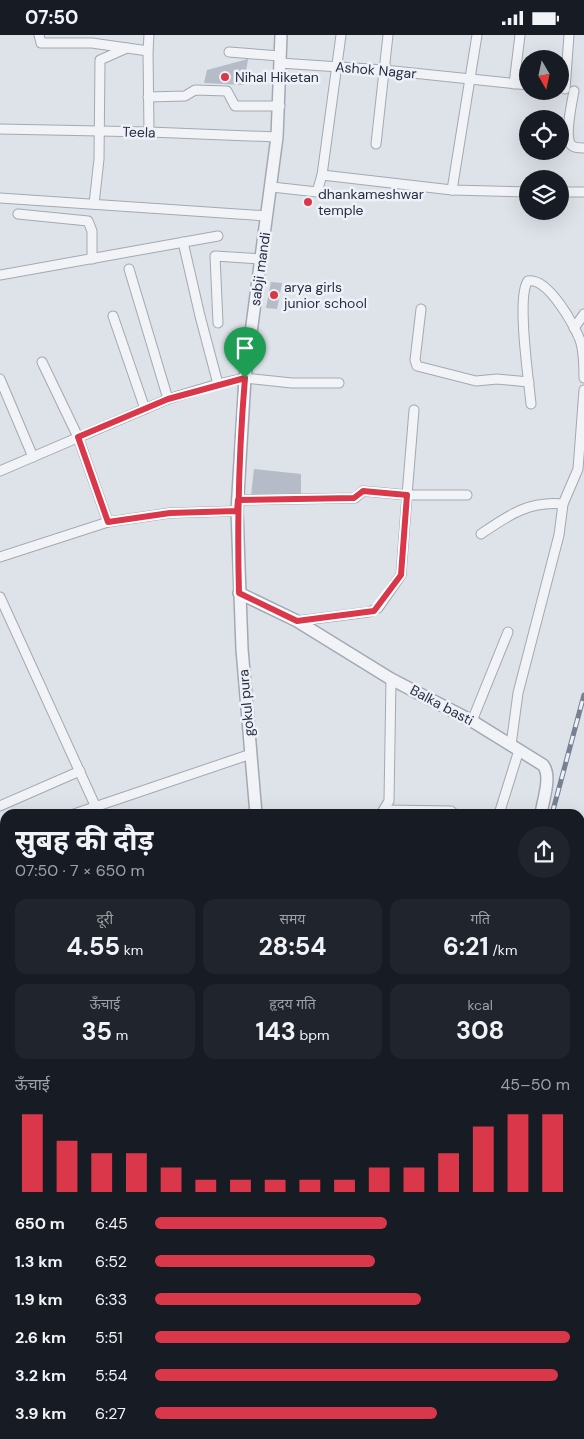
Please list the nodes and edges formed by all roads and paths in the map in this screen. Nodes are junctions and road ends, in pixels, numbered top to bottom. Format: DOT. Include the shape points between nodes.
graph roads {
  1 [pos="40,35"];
  2 [pos="149,35"];
  3 [pos="281,35"];
  4 [pos="341,35"];
  5 [pos="388,35"];
  6 [pos="477,35"];
  7 [pos="520,35"];
  8 [pos="569,35"];
  9 [pos="92,39"];
  10 [pos="127,48"];
  11 [pos="568,50"];
  12 [pos="148,51"];
  13 [pos="230,53"];
  14 [pos="280,60"];
  15 [pos="337,67"];
  16 [pos="384,69"];
  17 [pos="471,79"];
  18 [pos="514,84"];
  19 [pos="519,84"];
  20 [pos="569,90"];
  21 [pos="584,92"];
  22 [pos="148,97"];
  23 [pos="566,100"];
  24 [pos="280,106"];
  25 [pos="0,129"];
  26 [pos="100,131"];
  27 [pos="149,131"];
  28 [pos="277,137"];
  29 [pos="376,144"];
  30 [pos="584,148"];
  31 [pos="322,175"];
  32 [pos="272,187"];
  33 [pos="452,190"];
  34 [pos="519,192"];
  35 [pos="569,192"];
  36 [pos="584,192"];
  37 [pos="0,197"];
  38 [pos="94,204"];
  39 [pos="18,214"];
  40 [pos="267,217"];
  41 [pos="218,236"];
  42 [pos="183,242"];
  43 [pos="92,259"];
  44 [pos="262,259"];
  45 [pos="129,269"];
  46 [pos="0,275"];
  47 [pos="421,309"];
  48 [pos="583,316"];
  49 [pos="113,317"];
  50 [pos="218,323"];
  51 [pos="574,328"];
  52 [pos="42,362"];
  53 [pos="245,378"];
  54 [pos="584,378"];
  55 [pos="0,379"];
  56 [pos="529,382"];
  57 [pos="340,383"];
  58 [pos="218,384"];
  59 [pos="584,390"];
  60 [pos="168,399"];
  61 [pos="531,404"];
  62 [pos="146,409"];
  63 [pos="414,410"];
  64 [pos="78,437"];
  65 [pos="32,457"];
  66 [pos="0,471"];
  67 [pos="407,495"];
  68 [pos="466,495"];
  69 [pos="563,504"];
  70 [pos="237,505"];
  71 [pos="108,522"];
  72 [pos="481,534"];
  73 [pos="0,557"];
  74 [pos="239,593"];
  75 [pos="0,597"];
  76 [pos="297,621"];
  77 [pos="508,632"];
  78 [pos="391,679"];
  79 [pos="472,721"];
  80 [pos="515,748"];
  81 [pos="251,754"];
  82 [pos="80,771"];
  83 [pos="0,806"];
  84 [pos="97,809"];
  85 [pos="100,809"];
  86 [pos="256,809"];
  87 [pos="385,809"];
  88 [pos="500,809"];
  89 [pos="542,809"];
  1 -- 9 [label="street" via="41,43"];
  2 -- 12 [label="street"];
  3 -- 14 [label="street, sabji mandi"];
  4 -- 15 [label="street"];
  5 -- 16 [label="street"];
  6 -- 17 [label="street"];
  7 -- 18 [label="street"];
  8 -- 11 [label="street"];
  9 -- 10 [label="street"];
  10 -- 12 [label="street"];
  10 -- 26 [label="street" via="100,60"];
  12 -- 22 [label="street"];
  13 -- 14 [label="street, Ashok Nagar"];
  14 -- 15 [label="street, Ashok Nagar"];
  14 -- 24 [label="street, sabji mandi"];
  15 -- 16 [label="street, Ashok Nagar"];
  15 -- 31 [label="street"];
  16 -- 17 [label="street, Ashok Nagar"];
  16 -- 29 [label="street"];
  17 -- 18 [label="street, Ashok Nagar"];
  17 -- 33 [label="street"];
  18 -- 19 [label="street, Ashok Nagar"];
  20 -- 21 [label="street"];
  22 -- 24 [label="street" via="182,97 195,90 221,89 227,91 235,106"];
  22 -- 27 [label="street"];
  23 -- 30 [label="street" via="570,143"];
  24 -- 28 [label="street, sabji mandi"];
  25 -- 26 [label="street, Teela"];
  26 -- 27 [label="street, Teela"];
  26 -- 38 [label="street"];
  27 -- 28 [label="street, Teela"];
  28 -- 32 [label="street, sabji mandi"];
  31 -- 32 [label="street" via="318,190 314,192"];
  31 -- 33 [label="street"];
  32 -- 40 [label="street, sabji mandi"];
  33 -- 34 [label="street"];
  35 -- 36 [label="street"];
  37 -- 38 [label="street"];
  38 -- 40 [label="street"];
  39 -- 43 [label="street" via="88,221 92,231"];
  40 -- 44 [label="street, sabji mandi"];
  41 -- 42 [label="street"];
  42 -- 43 [label="street"];
  42 -- 58 [label="street"];
  43 -- 46 [label="street"];
  44 -- 50 [label="street" via="215,256"];
  44 -- 53 [label="street, sabji mandi"];
  45 -- 60 [label="street"];
  47 -- 56 [label="street" via="417,366 476,381"];
  48 -- 51 [label="street"];
  49 -- 62 [label="street"];
  51 -- 54 [label="street" via="584,353"];
  51 -- 56 [label="street" via="551,293 536,282 527,282 523,309"];
  52 -- 64 [label="street"];
  53 -- 57 [label="street" via="292,383"];
  53 -- 58 [label="street"];
  53 -- 70 [label="street, sabji mandi"];
  55 -- 65 [label="street"];
  56 -- 61 [label="street"];
  58 -- 60 [label="street"];
  59 -- 69 [label="street" via="578,469"];
  60 -- 62 [label="street"];
  62 -- 64 [label="street"];
  63 -- 67 [label="street"];
  64 -- 65 [label="street"];
  64 -- 71 [label="street"];
  65 -- 66 [label="street"];
  67 -- 68 [label="street"];
  67 -- 70 [label="street" via="363,491 354,498"];
  67 -- 76 [label="street" via="401,575 378,608 369,612"];
  69 -- 72 [label="street" via="539,503 509,516"];
  69 -- 80 [label="street" via="559,535 518,693"];
  70 -- 71 [label="street"];
  70 -- 74 [label="street, sabji mandi"];
  71 -- 73 [label="street"];
  74 -- 76 [label="street, Balka basti"];
  74 -- 81 [label="street, gokul pura"];
  75 -- 82 [label="street"];
  76 -- 78 [label="street, Balka basti"];
  77 -- 79 [label="street"];
  78 -- 79 [label="street, Balka basti"];
  78 -- 87 [label="street" via="389,801"];
  79 -- 80 [label="street, Balka basti"];
  80 -- 88 [label="street"];
  80 -- 89 [label="street, Balka basti" via="546,770"];
  81 -- 85 [label="street"];
  81 -- 86 [label="street, gokul pura"];
  82 -- 83 [label="street"];
  82 -- 84 [label="street"];
}
